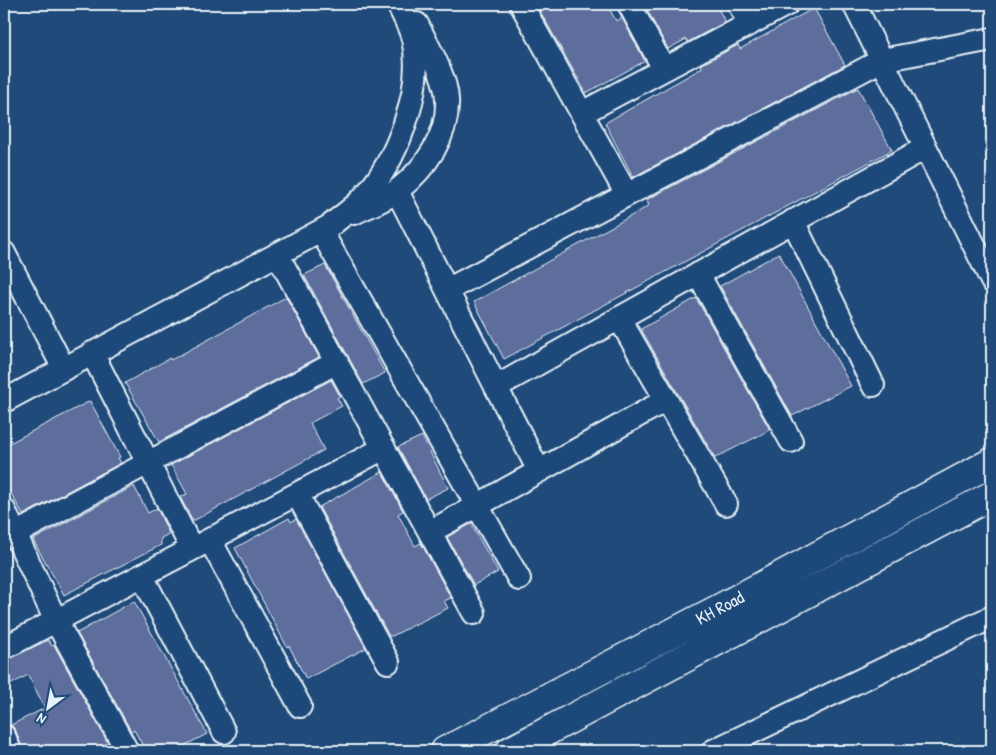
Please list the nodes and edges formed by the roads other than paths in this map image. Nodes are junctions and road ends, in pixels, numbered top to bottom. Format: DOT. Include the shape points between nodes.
graph roads {
  1 [pos="398,4"];
  2 [pos="406,4"];
  3 [pos="521,4"];
  4 [pos="629,4"];
  5 [pos="739,4"];
  6 [pos="787,4"];
  7 [pos="854,4"];
  8 [pos="750,24"];
  9 [pos="992,39"];
  10 [pos="882,60"];
  11 [pos="664,69"];
  12 [pos="582,113"];
  13 [pos="926,148"];
  14 [pos="397,191"];
  15 [pos="627,195"];
  16 [pos="793,221"];
  17 [pos="325,228"];
  18 [pos="4,253"];
  19 [pos="277,254"];
  20 [pos="698,274"];
  21 [pos="992,282"];
  22 [pos="447,290"];
  23 [pos="618,318"];
  24 [pos="92,354"];
  25 [pos="337,362"];
  26 [pos="64,369"];
  27 [pos="873,385"];
  28 [pos="496,387"];
  29 [pos="666,400"];
  30 [pos="4,401"];
  31 [pos="791,441"];
  32 [pos="384,448"];
  33 [pos="992,462"];
  34 [pos="148,463"];
  35 [pos="540,470"];
  36 [pos="297,494"];
  37 [pos="992,495"];
  38 [pos="726,504"];
  39 [pos="476,506"];
  40 [pos="4,510"];
  41 [pos="430,532"];
  42 [pos="15,534"];
  43 [pos="201,545"];
  44 [pos="142,576"];
  45 [pos="518,579"];
  46 [pos="474,613"];
  47 [pos="992,617"];
  48 [pos="56,621"];
  49 [pos="4,648"];
  50 [pos="388,662"];
  51 [pos="300,706"];
  52 [pos="224,732"];
  53 [pos="4,736"];
  54 [pos="10,751"];
  55 [pos="127,751"];
  56 [pos="445,751"];
  57 [pos="510,751"];
  58 [pos="713,751"];
  1 -- 17 [label="street" via="413,39 416,78 408,120 386,164 363,199"];
  2 -- 14 [label="street" via="436,65 447,97 446,118 439,141 421,169"];
  3 -- 12 [label="street"];
  4 -- 11 [label="street"];
  5 -- 8 [label="street"];
  6 -- 8 [label="street"];
  7 -- 10 [label="street"];
  8 -- 11 [label="street"];
  9 -- 10 [label="street"];
  10 -- 13 [label="street"];
  10 -- 15 [label="street"];
  11 -- 12 [label="street"];
  12 -- 15 [label="street"];
  13 -- 16 [label="street"];
  13 -- 21 [label="street"];
  14 -- 17 [label="street"];
  14 -- 22 [label="street"];
  15 -- 22 [label="street"];
  16 -- 20 [label="street"];
  16 -- 27 [label="street"];
  17 -- 19 [label="street"];
  17 -- 39 [label="street"];
  18 -- 26 [label="street"];
  19 -- 24 [label="street"];
  19 -- 25 [label="street"];
  20 -- 23 [label="street"];
  20 -- 31 [label="street"];
  22 -- 28 [label="street"];
  23 -- 28 [label="street"];
  23 -- 29 [label="street"];
  24 -- 26 [label="street"];
  24 -- 34 [label="street"];
  25 -- 32 [label="street"];
  25 -- 34 [label="street"];
  26 -- 30 [label="street"];
  28 -- 35 [label="street"];
  29 -- 35 [label="street"];
  29 -- 38 [label="street"];
  32 -- 36 [label="street"];
  32 -- 41 [label="street"];
  33 -- 56 [label="main road, KH Road"];
  34 -- 42 [label="street"];
  34 -- 43 [label="street"];
  35 -- 39 [label="street"];
  36 -- 43 [label="street"];
  36 -- 50 [label="street"];
  37 -- 57 [label="main road, KH Road"];
  39 -- 41 [label="street"];
  39 -- 45 [label="street"];
  40 -- 42 [label="street"];
  41 -- 46 [label="street"];
  42 -- 48 [label="street"];
  43 -- 44 [label="street"];
  43 -- 51 [label="street"];
  44 -- 48 [label="street"];
  44 -- 52 [label="street"];
  47 -- 58 [label="street"];
  48 -- 49 [label="street"];
  48 -- 55 [label="street"];
  53 -- 54 [label="street"];
}
